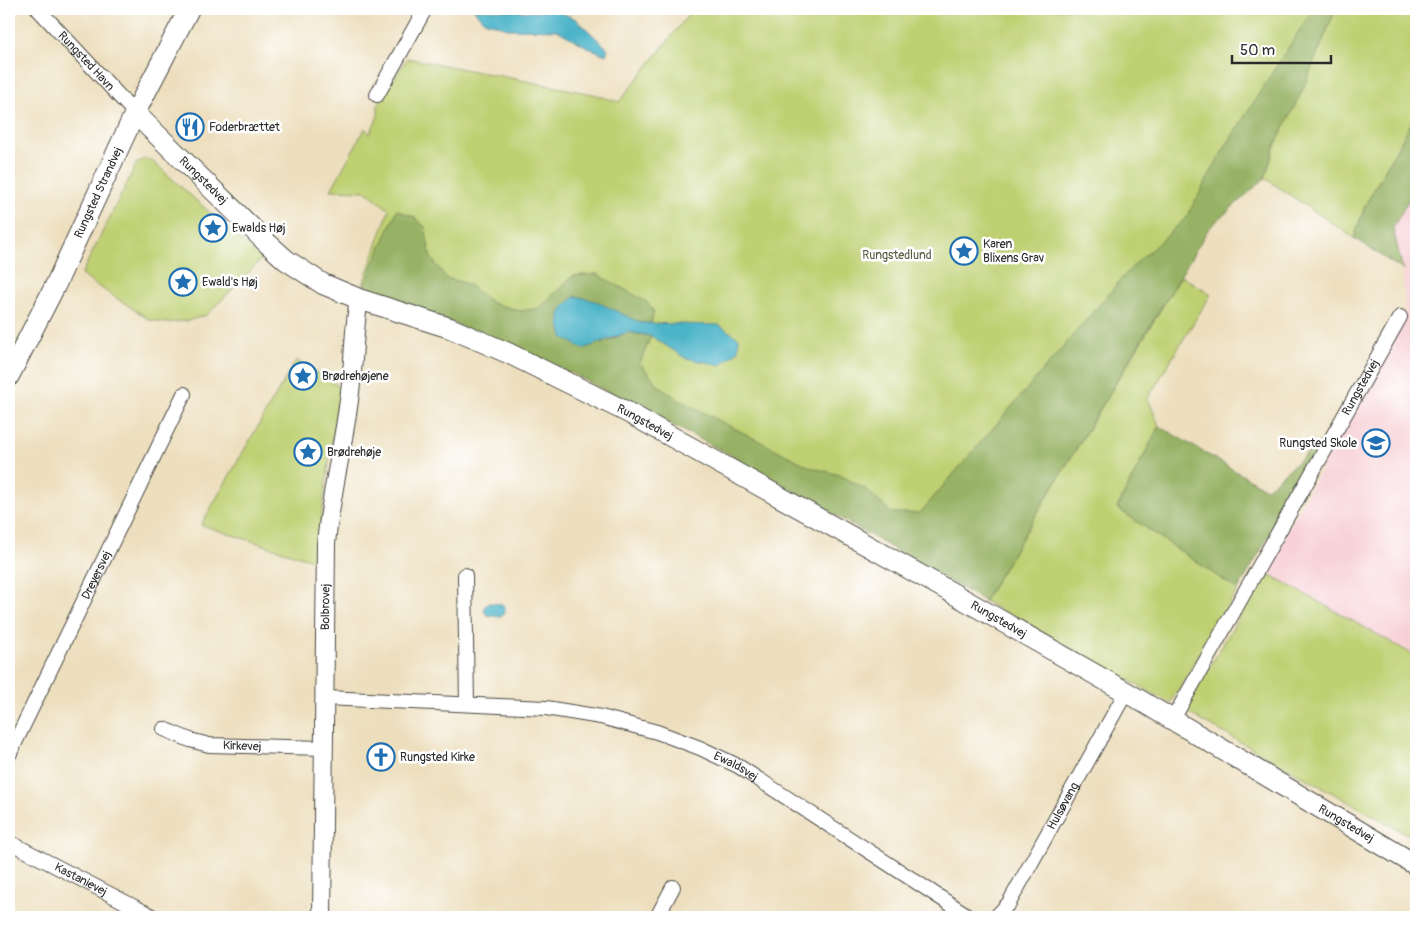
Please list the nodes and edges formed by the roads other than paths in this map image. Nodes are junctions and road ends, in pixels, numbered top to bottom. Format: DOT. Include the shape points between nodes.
graph roads {
  1 [pos="38,9"];
  2 [pos="189,9"];
  3 [pos="425,9"];
  4 [pos="377,94"];
  5 [pos="135,112"];
  6 [pos="359,299"];
  7 [pos="1400,317"];
  8 [pos="9,376"];
  9 [pos="184,394"];
  10 [pos="465,575"];
  11 [pos="1126,692"];
  12 [pos="325,698"];
  13 [pos="467,704"];
  14 [pos="1173,719"];
  15 [pos="14,729"];
  16 [pos="164,729"];
  17 [pos="324,748"];
  18 [pos="9,755"];
  19 [pos="9,842"];
  20 [pos="1416,865"];
  21 [pos="673,887"];
  22 [pos="154,917"];
  23 [pos="322,917"];
  24 [pos="657,917"];
  25 [pos="970,917"];
  26 [pos="996,917"];
  1 -- 5 [label="street, Rungsted Havn"];
  2 -- 5 [label="main road, Rungsted Strandvej"];
  3 -- 4 [label="street"];
  5 -- 6 [label="main road, Rungstedvej" via="286,260 323,284"];
  5 -- 8 [label="main road, Rungsted Strandvej" via="55,286"];
  6 -- 11 [label="main road, Rungstedvej" via="450,328 627,412"];
  6 -- 12 [label="street, Bolbrovej" via="351,384 327,535"];
  7 -- 14 [label="street, Rungstedvej"];
  9 -- 15 [label="street, Dreyersvej"];
  10 -- 13 [label="street"];
  11 -- 14 [label="main road, Rungstedvej"];
  11 -- 26 [label="street, Hulsøvang" via="1009,903"];
  12 -- 13 [label="street, Ewaldsvej"];
  12 -- 17 [label="street, Bolbrovej"];
  13 -- 25 [label="street, Ewaldsvej" via="546,708 601,717 700,748 738,766"];
  14 -- 20 [label="main road, Rungstedvej"];
  15 -- 18 [label="street, Dreyersvej"];
  16 -- 17 [label="street, Kirkevej" via="209,746"];
  17 -- 23 [label="street, Bolbrovej"];
  19 -- 22 [label="street, Kastanievej"];
  21 -- 24 [label="street"];
}
